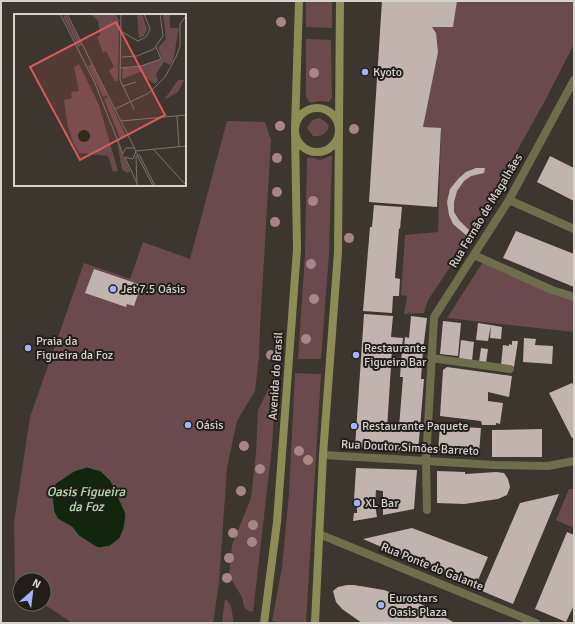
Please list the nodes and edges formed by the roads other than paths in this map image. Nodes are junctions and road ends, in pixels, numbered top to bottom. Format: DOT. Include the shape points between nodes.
graph roads {
  1 [pos="299,1"];
  2 [pos="340,1"];
  3 [pos="574,80"];
  4 [pos="295,130"];
  5 [pos="339,130"];
  6 [pos="509,200"];
  7 [pos="574,229"];
  8 [pos="474,255"];
  9 [pos="574,297"];
  10 [pos="431,358"];
  11 [pos="510,369"];
  12 [pos="323,455"];
  13 [pos="574,460"];
  14 [pos="426,461"];
  15 [pos="427,510"];
  16 [pos="319,534"];
  17 [pos="264,623"];
  18 [pos="315,623"];
  19 [pos="536,623"];
  1 -- 4 [label="main road, Avenida do Brasil"];
  2 -- 5 [label="main road, Avenida do Brasil"];
  3 -- 6 [label="street, Rua Fernão de Magalhães"];
  4 -- 5 [label="main road, Avenida do Brasil" via="298,119 303,114 316,109 330,113"];
  4 -- 5 [label="main road, Avenida do Brasil" via="302,146 307,150 320,152 331,147"];
  4 -- 17 [label="main road, Avenida do Brasil" via="297,249 277,522"];
  5 -- 12 [label="main road, Avenida do Brasil" via="338,252"];
  6 -- 7 [label="street"];
  6 -- 8 [label="street, Rua Fernão de Magalhães"];
  8 -- 9 [label="street" via="552,290"];
  8 -- 10 [label="street, Rua Fernão de Magalhães" via="434,317"];
  10 -- 11 [label="street"];
  10 -- 14 [label="street, Rua Fernão de Magalhães"];
  12 -- 14 [label="street, Rua Doutor Simões Barreto"];
  12 -- 16 [label="main road, Avenida do Brasil"];
  13 -- 14 [label="street, Rua Doutor Simões Barreto" via="548,466"];
  14 -- 15 [label="street, Rua Fernão de Magalhães"];
  16 -- 18 [label="main road, Avenida do Brasil"];
  16 -- 19 [label="street, Rua Ponte do Galante"];
}
